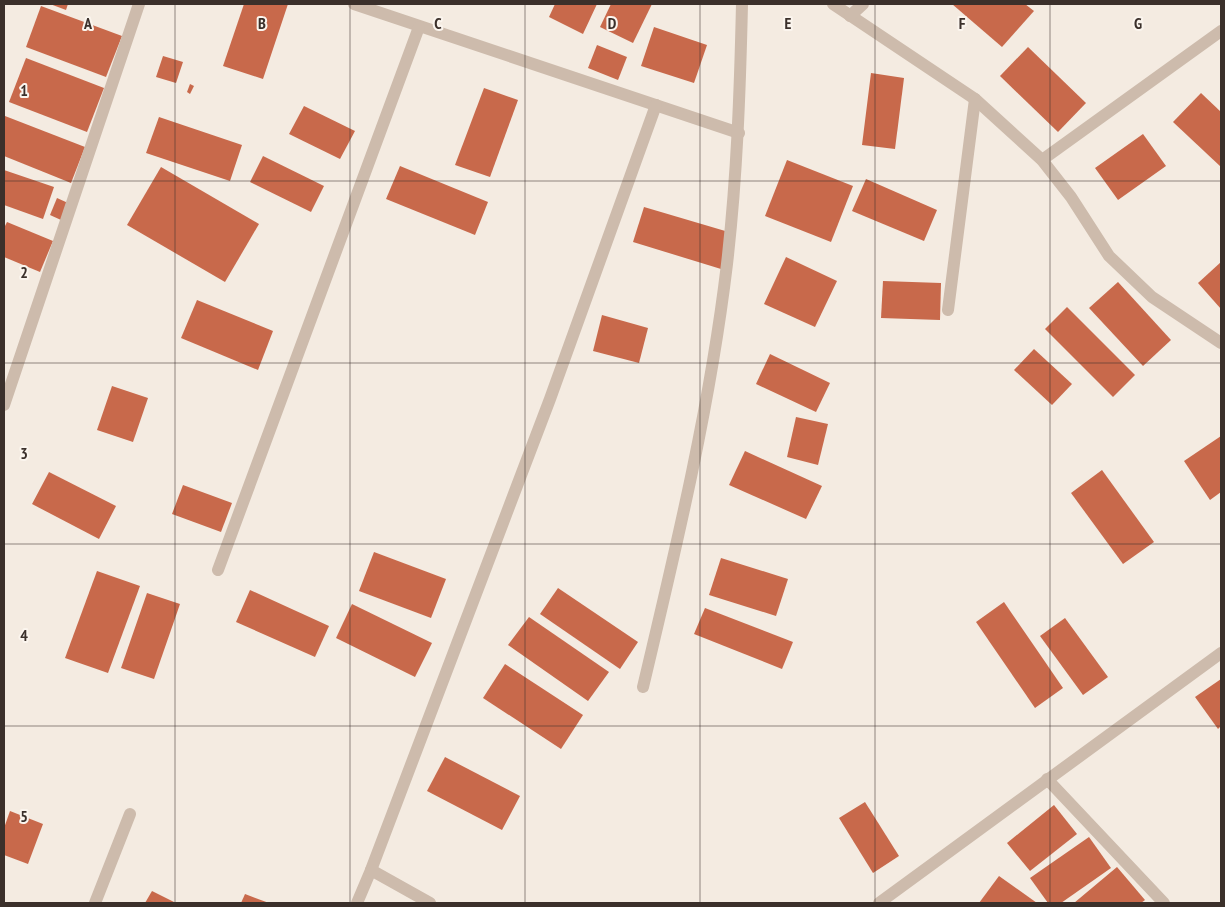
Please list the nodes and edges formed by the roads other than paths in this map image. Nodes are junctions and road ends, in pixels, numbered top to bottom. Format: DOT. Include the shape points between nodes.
graph roads {
  1 [pos="139,4"];
  2 [pos="354,4"];
  3 [pos="742,4"];
  4 [pos="833,4"];
  5 [pos="863,4"];
  6 [pos="850,16"];
  7 [pos="419,27"];
  8 [pos="1221,31"];
  9 [pos="975,98"];
  10 [pos="656,105"];
  11 [pos="739,133"];
  12 [pos="1042,160"];
  13 [pos="948,310"];
  14 [pos="1221,343"];
  15 [pos="4,405"];
  16 [pos="218,570"];
  17 [pos="1221,653"];
  18 [pos="643,687"];
  19 [pos="1047,779"];
  20 [pos="130,814"];
  21 [pos="372,870"];
  22 [pos="95,903"];
  23 [pos="357,903"];
  24 [pos="430,903"];
  25 [pos="879,903"];
  26 [pos="1164,903"];
  1 -- 15 [label="street"];
  2 -- 7 [label="street"];
  3 -- 11 [label="street"];
  4 -- 6 [label="street"];
  5 -- 6 [label="street"];
  6 -- 9 [label="street"];
  7 -- 10 [label="street"];
  7 -- 16 [label="street"];
  8 -- 12 [label="street"];
  9 -- 12 [label="street"];
  9 -- 13 [label="street"];
  10 -- 11 [label="street"];
  10 -- 21 [label="street" via="550,400"];
  11 -- 18 [label="street" via="727,266 705,404 681,527"];
  12 -- 14 [label="street" via="1071,197 1109,256 1152,297"];
  17 -- 19 [label="street"];
  19 -- 25 [label="street"];
  19 -- 26 [label="street"];
  20 -- 22 [label="street"];
  21 -- 23 [label="street"];
  21 -- 24 [label="street"];
}
